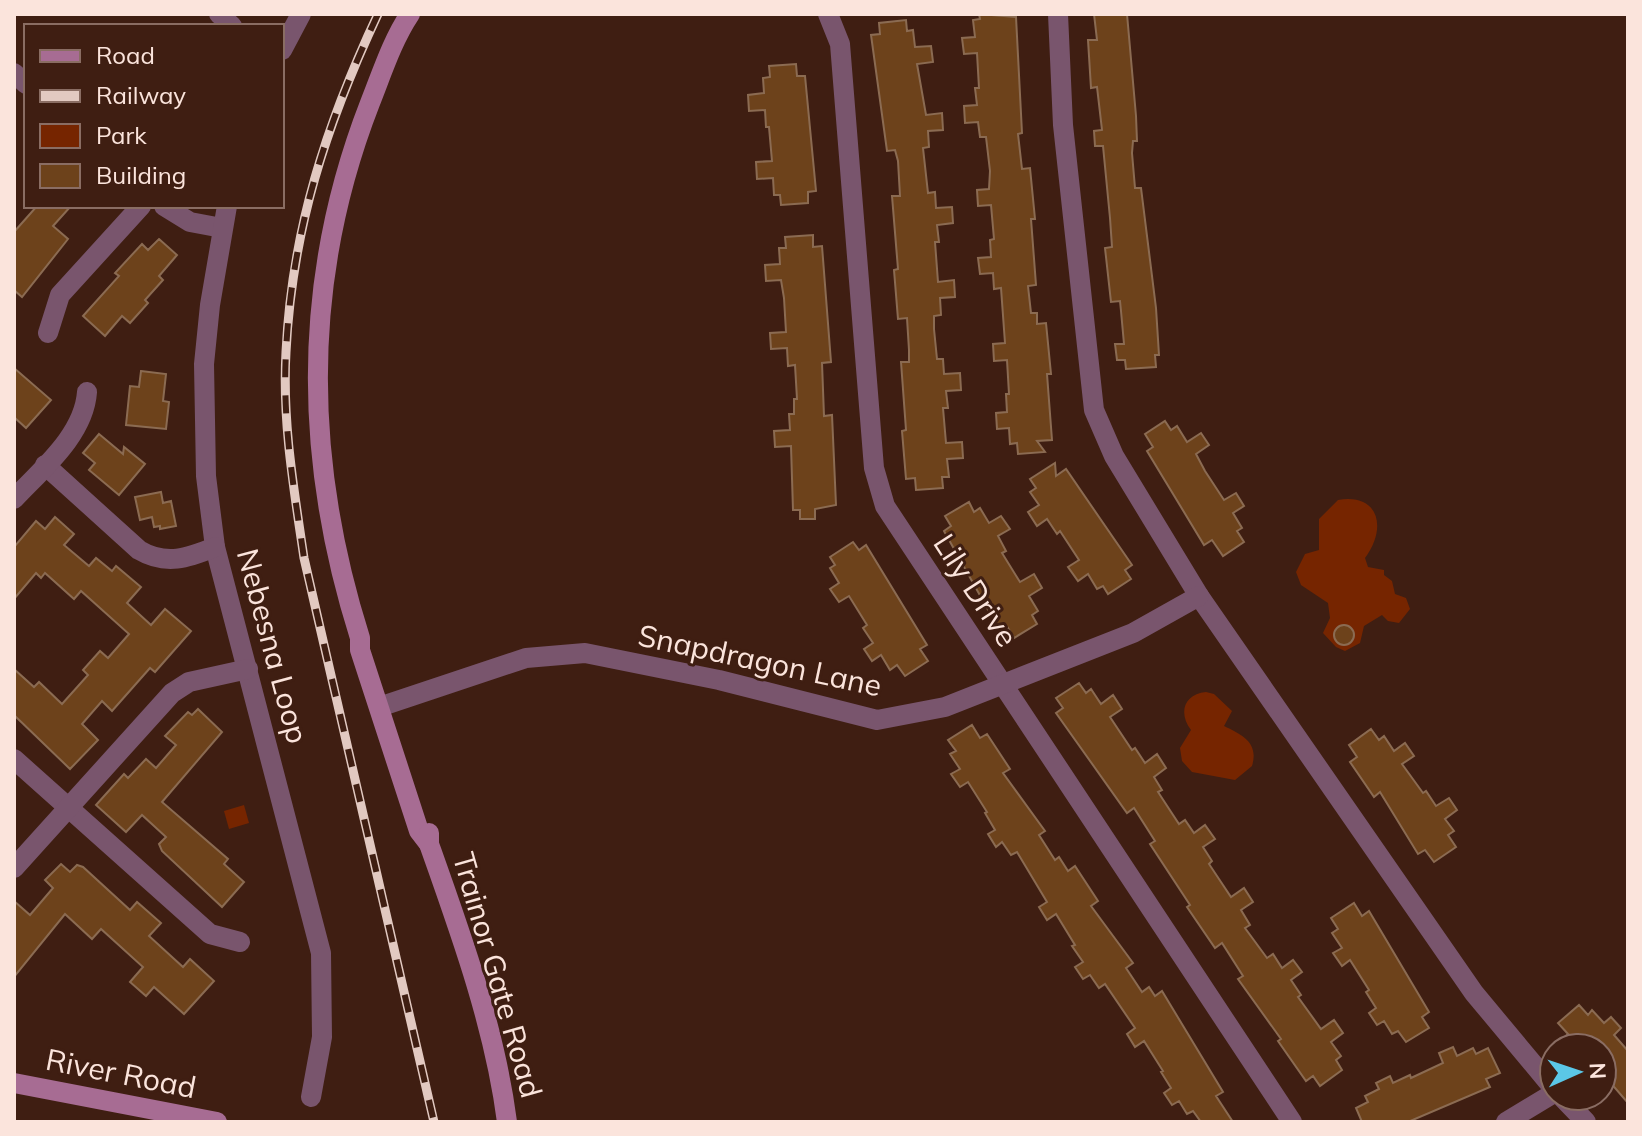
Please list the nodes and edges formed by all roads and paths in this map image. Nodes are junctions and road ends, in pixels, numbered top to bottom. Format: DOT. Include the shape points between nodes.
graph roads {
  1 [pos="301,14"];
  2 [pos="410,14"];
  3 [pos="828,14"];
  4 [pos="1058,14"];
  5 [pos="284,46"];
  6 [pos="139,208"];
  7 [pos="167,208"];
  8 [pos="227,208"];
  9 [pos="222,228"];
  10 [pos="48,333"];
  11 [pos="87,392"];
  12 [pos="45,465"];
  13 [pos="14,499"];
  14 [pos="215,547"];
  15 [pos="1199,596"];
  16 [pos="360,638"];
  17 [pos="248,669"];
  18 [pos="1001,682"];
  19 [pos="388,704"];
  20 [pos="14,759"];
  21 [pos="70,806"];
  22 [pos="429,844"];
  23 [pos="14,868"];
  24 [pos="240,942"];
  25 [pos="1538,1071"];
  26 [pos="14,1083"];
  27 [pos="311,1097"];
  28 [pos="1538,1101"];
  29 [pos="217,1122"];
  30 [pos="507,1122"];
  31 [pos="1292,1122"];
  32 [pos="1506,1122"];
  1 -- 5 [label="street"];
  2 -- 16 [label="main road, Trainor Gate Road" via="387,59 344,178 318,338 315,389 325,488"];
  3 -- 18 [label="street, Lily Drive" via="840,44 874,468 885,506"];
  4 -- 15 [label="street" via="1063,125 1094,410 1114,456"];
  6 -- 10 [label="street" via="60,295"];
  7 -- 9 [label="street" via="190,222"];
  8 -- 9 [label="street, Nebesna Loop"];
  9 -- 14 [label="street, Nebesna Loop" via="203,411"];
  11 -- 12 [label="street" via="86,410 77,426"];
  12 -- 13 [label="street"];
  12 -- 14 [label="street" via="154,559 176,560"];
  14 -- 17 [label="street, Nebesna Loop"];
  15 -- 18 [label="street, Snapdragon Lane" via="1133,633"];
  15 -- 25 [label="street" via="1474,993"];
  16 -- 19 [label="main road, Trainor Gate Road" via="370,649"];
  16 -- 22 [label="main road, Trainor Gate Road" via="407,796"];
  17 -- 21 [label="street" via="189,682 172,693"];
  17 -- 27 [label="street, Nebesna Loop" via="321,953 322,1037"];
  18 -- 19 [label="street, Snapdragon Lane" via="945,707 877,720 585,653 526,658"];
  18 -- 31 [label="street, Lily Drive"];
  19 -- 22 [label="main road, Trainor Gate Road" via="429,827"];
  20 -- 21 [label="street"];
  21 -- 23 [label="street"];
  21 -- 24 [label="street" via="210,934"];
  22 -- 30 [label="main road, Trainor Gate Road" via="488,1029"];
  26 -- 29 [label="main road, River Road"];
  28 -- 32 [label="street"];
}
